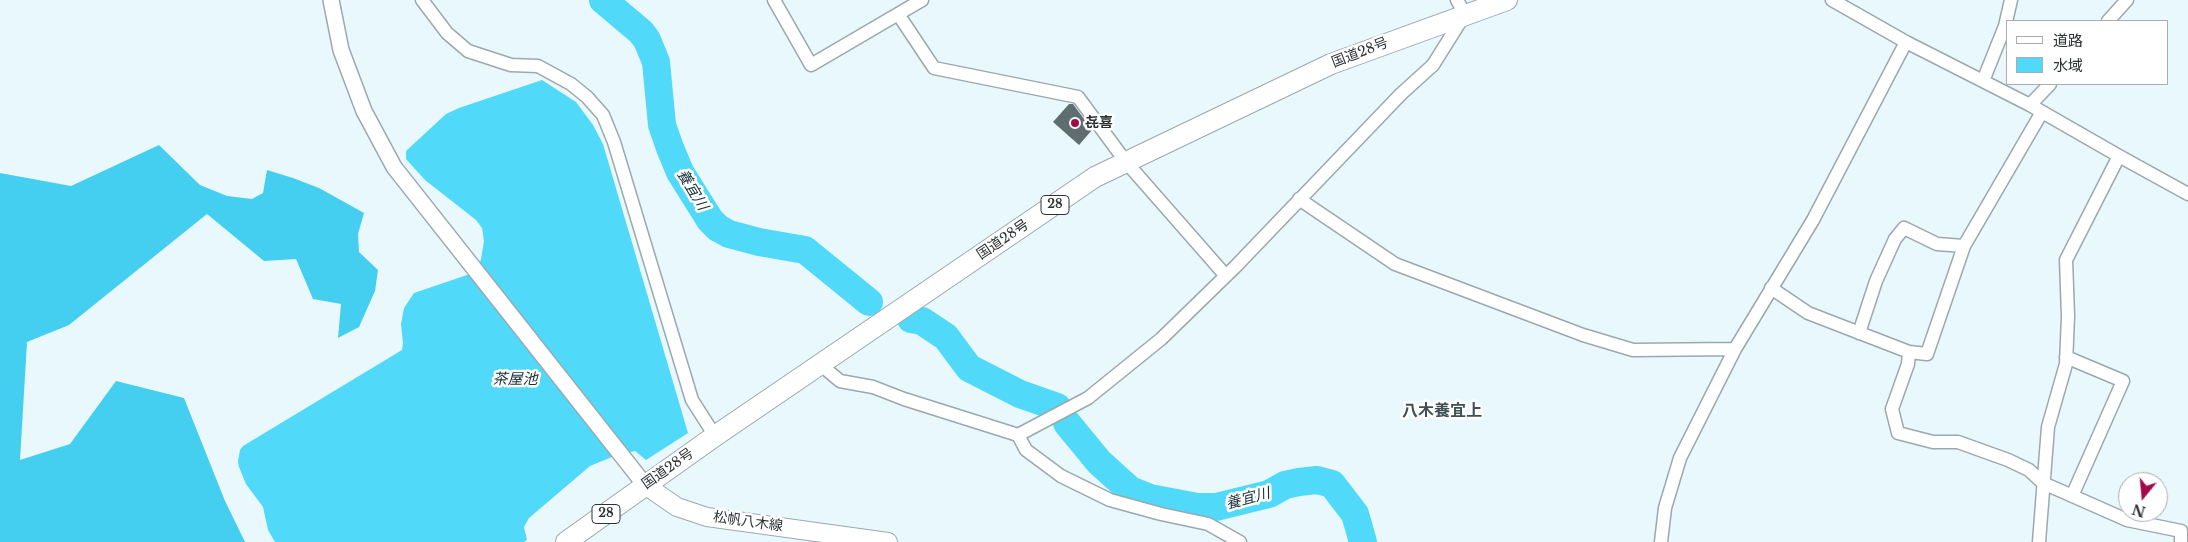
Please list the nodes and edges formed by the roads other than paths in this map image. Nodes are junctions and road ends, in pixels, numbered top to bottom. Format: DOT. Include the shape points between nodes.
graph roads {
  1 [pos="331,0"];
  2 [pos="422,0"];
  3 [pos="774,0"];
  4 [pos="922,0"];
  5 [pos="1506,0"];
  6 [pos="1832,0"];
  7 [pos="2011,0"];
  8 [pos="2127,0"];
  9 [pos="1461,7"];
  10 [pos="898,14"];
  11 [pos="2006,20"];
  12 [pos="2109,20"];
  13 [pos="2006,22"];
  14 [pos="1906,42"];
  15 [pos="1983,80"];
  16 [pos="2049,85"];
  17 [pos="2030,105"];
  18 [pos="2042,112"];
  19 [pos="2119,156"];
  20 [pos="1126,162"];
  21 [pos="2188,194"];
  22 [pos="1299,199"];
  23 [pos="1964,246"];
  24 [pos="1226,276"];
  25 [pos="1772,288"];
  26 [pos="1860,333"];
  27 [pos="1736,349"];
  28 [pos="1909,352"];
  29 [pos="2066,357"];
  30 [pos="820,365"];
  31 [pos="1018,435"];
  32 [pos="715,436"];
  33 [pos="2043,483"];
  34 [pos="645,485"];
  35 [pos="2072,496"];
  36 [pos="2184,535"];
  37 [pos="566,542"];
  38 [pos="888,542"];
  39 [pos="1240,542"];
  40 [pos="1660,542"];
  41 [pos="2040,542"];
  1 -- 34 [label="street" via="341,50 364,112 394,167"];
  2 -- 32 [label="street" via="447,33 468,51 511,65 538,66 571,84 603,116 617,152 692,400"];
  3 -- 10 [label="street" via="811,65"];
  4 -- 10 [label="street"];
  5 -- 9 [label="highway, 国道28号 / 28"];
  6 -- 14 [label="street"];
  7 -- 11 [label="street"];
  8 -- 12 [label="street"];
  9 -- 20 [label="highway, 国道28号 / 28" via="1331,64"];
  9 -- 22 [label="street" via="1433,65"];
  10 -- 20 [label="street" via="934,68 1078,96"];
  13 -- 15 [label="street"];
  14 -- 15 [label="street"];
  14 -- 25 [label="street" via="1813,220"];
  15 -- 17 [label="street"];
  16 -- 17 [label="street"];
  17 -- 18 [label="street"];
  18 -- 19 [label="street"];
  18 -- 23 [label="street"];
  19 -- 21 [label="street"];
  19 -- 29 [label="street" via="2066,260"];
  20 -- 24 [label="street"];
  20 -- 30 [label="highway, 国道28号 / 28" via="1095,177"];
  22 -- 24 [label="street"];
  22 -- 27 [label="street" via="1395,264 1583,335 1633,350"];
  23 -- 26 [label="street" via="1937,244 1904,228 1895,239 1876,281"];
  23 -- 28 [label="street" via="1927,354"];
  24 -- 31 [label="street" via="1161,339 1088,398"];
  25 -- 26 [label="street" via="1808,313"];
  25 -- 27 [label="street"];
  26 -- 28 [label="street"];
  27 -- 40 [label="street" via="1680,458 1664,508"];
  28 -- 33 [label="street" via="1908,364 1892,408 1898,433 1933,442 1958,442 2029,470"];
  29 -- 33 [label="street" via="2048,426"];
  29 -- 35 [label="street" via="2123,380"];
  30 -- 31 [label="street" via="840,381 873,387"];
  30 -- 32 [label="highway, 国道28号 / 28"];
  31 -- 39 [label="street" via="1026,450 1062,476 1110,500 1208,524"];
  32 -- 34 [label="highway, 国道28号 / 28"];
  33 -- 35 [label="street"];
  33 -- 41 [label="street"];
  34 -- 37 [label="highway, 国道28号 / 28"];
  34 -- 38 [label="main road, 松帆八木線" via="677,507 707,517"];
  35 -- 36 [label="street" via="2127,520"];
}
